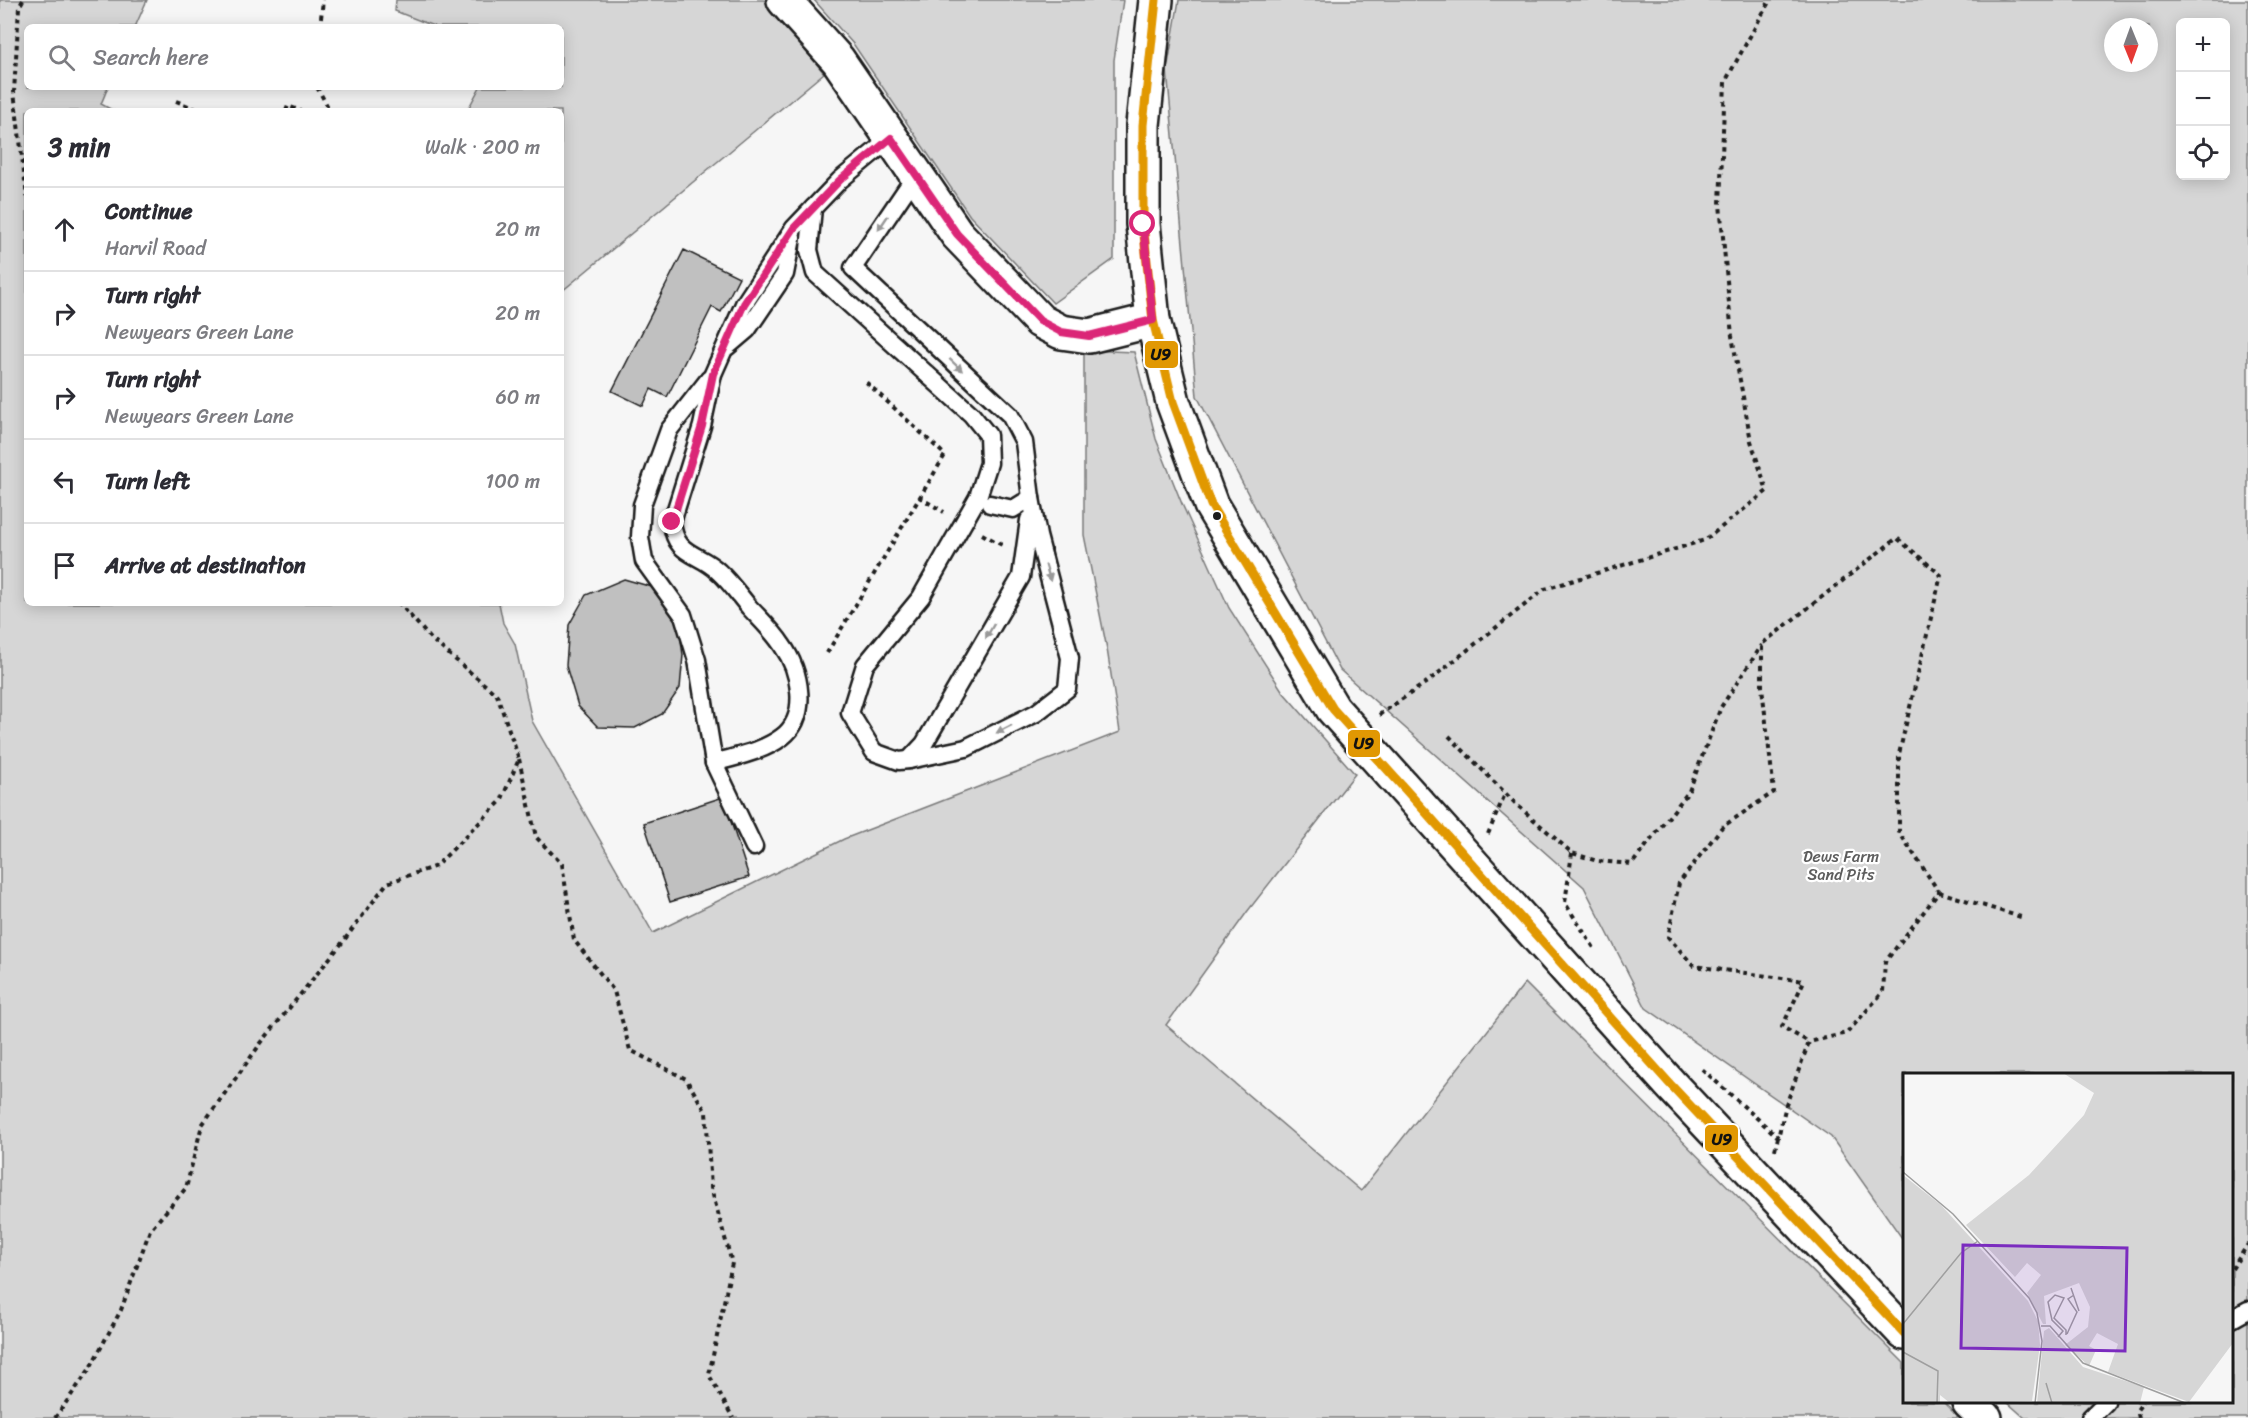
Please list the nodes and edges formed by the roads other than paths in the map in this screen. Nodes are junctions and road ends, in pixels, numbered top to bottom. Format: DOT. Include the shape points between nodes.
graph roads {
  1 [pos="784,0"];
  2 [pos="1156,0"];
  3 [pos="891,138"];
  4 [pos="916,175"];
  5 [pos="813,208"];
  6 [pos="1153,320"];
  7 [pos="713,374"];
  8 [pos="1031,498"];
  9 [pos="990,504"];
  10 [pos="909,760"];
  11 [pos="714,763"];
  12 [pos="753,848"];
  13 [pos="2248,1310"];
  14 [pos="2233,1318"];
  15 [pos="1903,1331"];
  16 [pos="1971,1403"];
  17 [pos="2104,1403"];
  18 [pos="1984,1418"];
  19 [pos="2090,1418"];
  1 -- 3 [label="street" via="838,60"];
  2 -- 6 [label="street" via="1143,136 1143,224"];
  3 -- 4 [label="street"];
  3 -- 5 [label="lane"];
  4 -- 6 [label="street" via="957,234 1040,321 1061,332 1089,336"];
  4 -- 8 [label="lane, one-way" via="853,268 1010,416 1024,442"];
  5 -- 7 [label="lane" via="794,228 744,304"];
  5 -- 10 [label="lane" via="809,250 815,273 971,414 988,435 989,463 978,497 921,597 865,665 850,712 874,752 899,761"];
  6 -- 15 [label="street" via="1173,402 1211,505 1333,709 1670,1084"];
  7 -- 11 [label="lane" via="669,430 642,505 640,537 645,561 683,615 697,660"];
  7 -- 11 [label="lane" via="702,426 672,522 673,535 679,546 718,570 783,646 796,673 800,696 797,716 784,735 765,748"];
  8 -- 9 [label="lane" via="1013,509"];
  8 -- 10 [label="lane, one-way" via="1021,577 924,744"];
  8 -- 10 [label="lane, one-way" via="1070,658 1067,689 1036,713 966,748"];
  11 -- 12 [label="lane"];
  13 -- 14 [label="lane"];
  16 -- 18 [label="street"];
  17 -- 19 [label="lane"];
}
